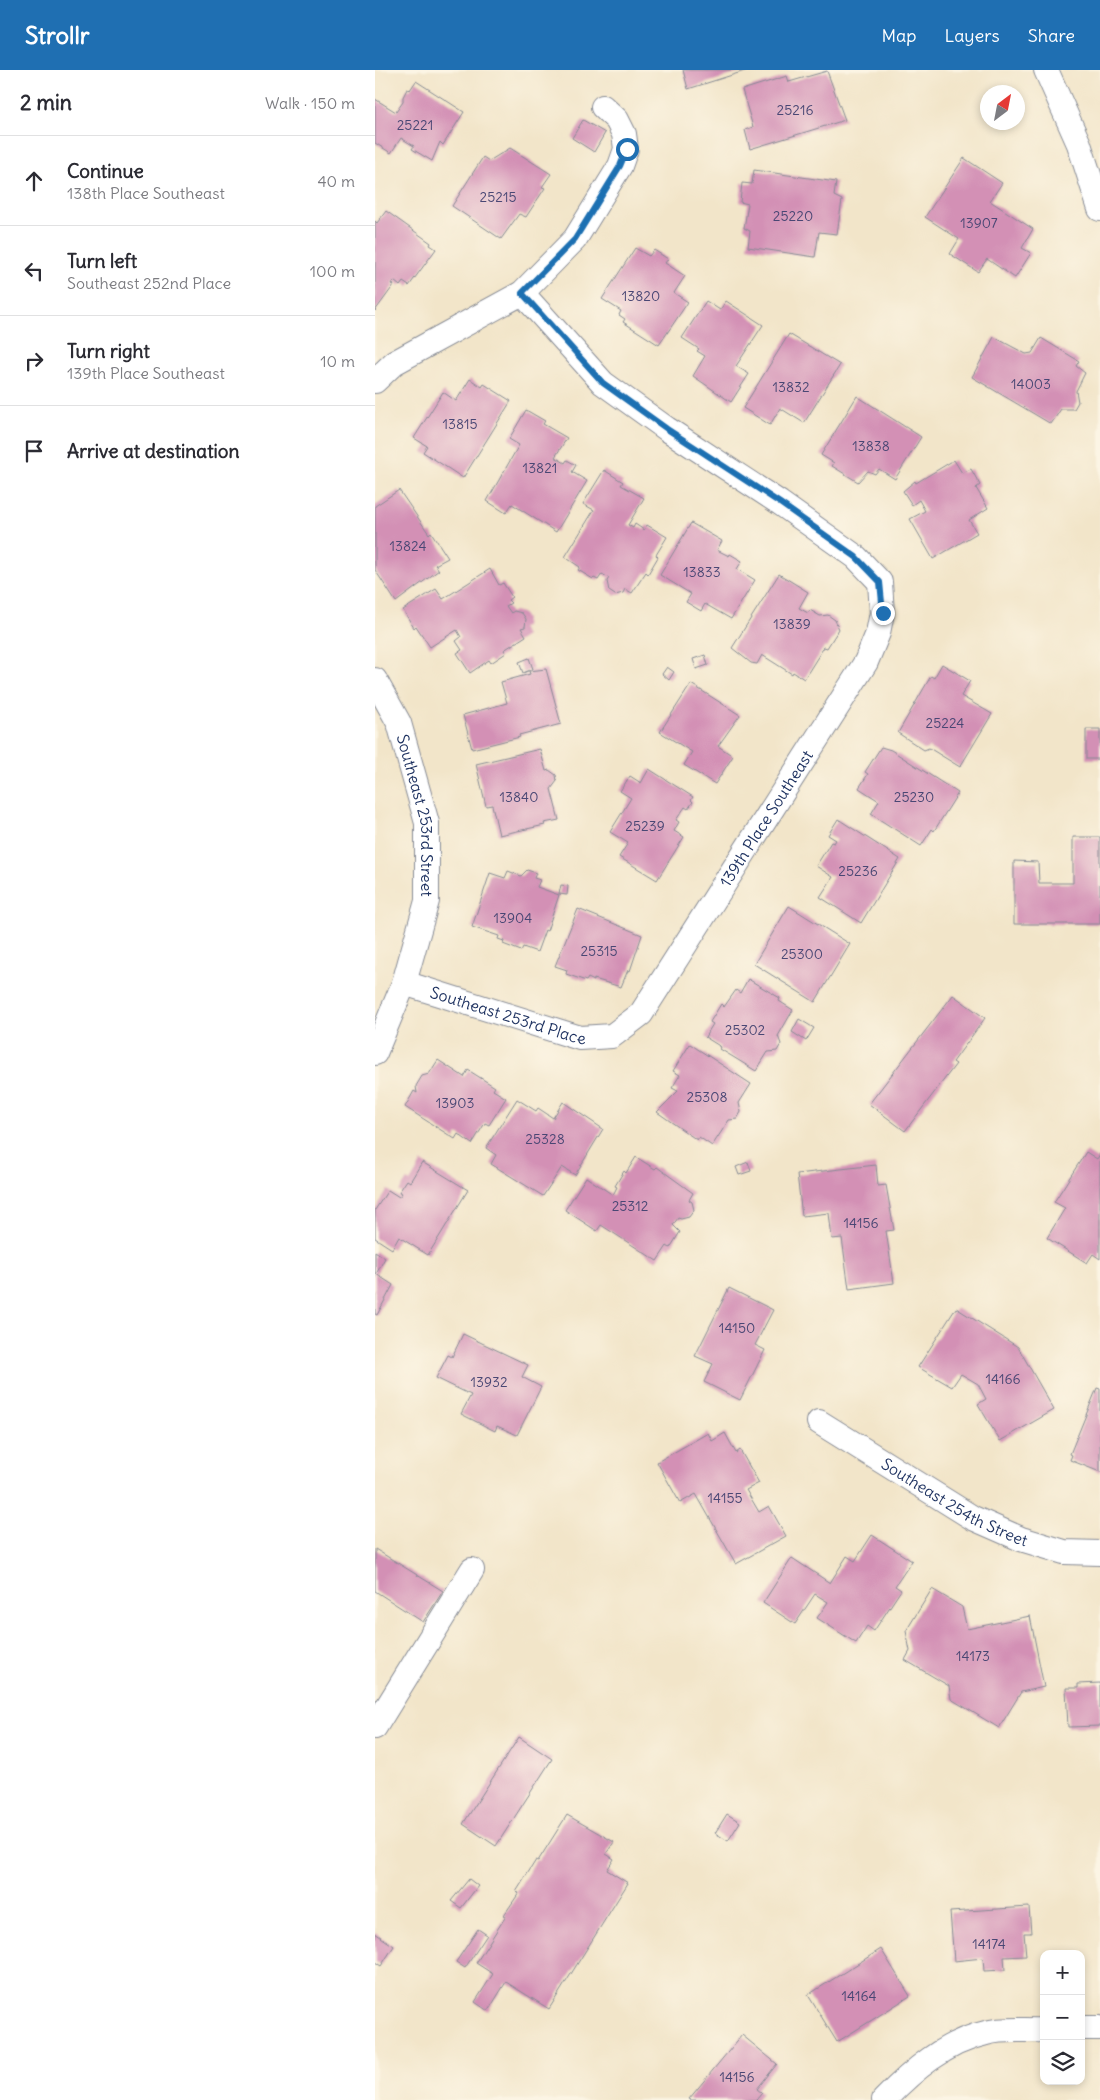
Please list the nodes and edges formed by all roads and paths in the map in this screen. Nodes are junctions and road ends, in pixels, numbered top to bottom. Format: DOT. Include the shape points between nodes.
graph roads {
  1 [pos="1046,70"];
  2 [pos="603,107"];
  3 [pos="1100,209"];
  4 [pos="522,293"];
  5 [pos="375,381"];
  6 [pos="375,680"];
  7 [pos="404,983"];
  8 [pos="612,1036"];
  9 [pos="375,1053"];
  10 [pos="819,1422"];
  11 [pos="1100,1553"];
  12 [pos="472,1570"];
  13 [pos="375,1727"];
  14 [pos="1085,2028"];
  15 [pos="1100,2028"];
  16 [pos="1040,2030"];
  17 [pos="883,2100"];
  1 -- 3 [label="street" via="1079,144"];
  2 -- 4 [label="street" via="617,120 624,134 627,149 620,166 575,239"];
  4 -- 5 [label="street" via="394,363"];
  4 -- 8 [label="street, 139th Place Southeast" via="603,383 849,551 880,582 883,613 866,662 641,1014"];
  6 -- 7 [label="street, Southeast 253rd Street" via="399,723 427,823 427,901"];
  7 -- 8 [label="street, Southeast 253rd Place" via="580,1038"];
  7 -- 9 [label="street, Southeast 253rd Street"];
  10 -- 11 [label="street, Southeast 254th Street" via="973,1518 1021,1539 1064,1552"];
  12 -- 13 [label="street"];
  14 -- 15 [label="street"];
  16 -- 17 [label="street" via="986,2032 945,2049 904,2078"];
}
